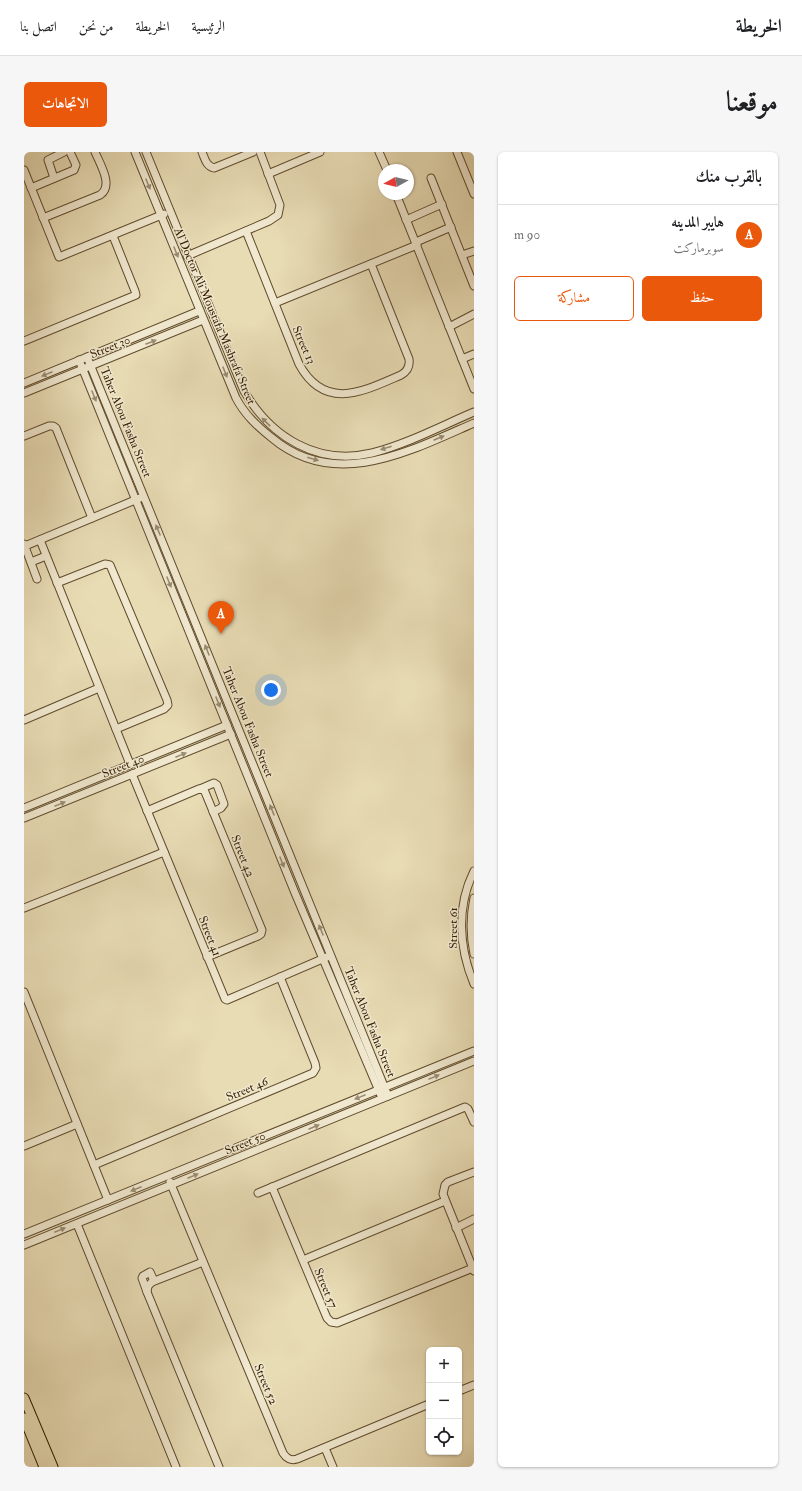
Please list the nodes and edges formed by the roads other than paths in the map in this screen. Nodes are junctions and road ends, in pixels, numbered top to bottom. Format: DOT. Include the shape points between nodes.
graph roads {
  1 [pos="64,152"];
  2 [pos="70,152"];
  3 [pos="95,152"];
  4 [pos="135,152"];
  5 [pos="146,152"];
  6 [pos="202,152"];
  7 [pos="253,152"];
  8 [pos="260,152"];
  9 [pos="320,152"];
  10 [pos="380,152"];
  11 [pos="457,152"];
  12 [pos="149,160"];
  13 [pos="140,164"];
  14 [pos="385,164"];
  15 [pos="268,174"];
  16 [pos="25,175"];
  17 [pos="54,178"];
  18 [pos="431,178"];
  19 [pos="31,188"];
  20 [pos="474,194"];
  21 [pos="398,200"];
  22 [pos="442,204"];
  23 [pos="170,212"];
  24 [pos="161,215"];
  25 [pos="43,218"];
  26 [pos="406,220"];
  27 [pos="451,228"];
  28 [pos="246,231"];
  29 [pos="113,236"];
  30 [pos="416,244"];
  31 [pos="474,250"];
  32 [pos="462,255"];
  33 [pos="187,256"];
  34 [pos="371,264"];
  35 [pos="474,286"];
  36 [pos="275,303"];
  37 [pos="199,311"];
  38 [pos="474,314"];
  39 [pos="203,320"];
  40 [pos="449,327"];
  41 [pos="24,341"];
  42 [pos="222,342"];
  43 [pos="214,345"];
  44 [pos="474,354"];
  45 [pos="87,357"];
  46 [pos="462,359"];
  47 [pos="79,360"];
  48 [pos="91,366"];
  49 [pos="83,369"];
  50 [pos="24,383"];
  51 [pos="474,389"];
  52 [pos="24,393"];
  53 [pos="474,412"];
  54 [pos="474,423"];
  55 [pos="24,436"];
  56 [pos="143,496"];
  57 [pos="136,500"];
  58 [pos="92,518"];
  59 [pos="40,540"];
  60 [pos="24,545"];
  61 [pos="46,556"];
  62 [pos="31,562"];
  63 [pos="37,579"];
  64 [pos="57,583"];
  65 [pos="99,688"];
  66 [pos="24,720"];
  67 [pos="227,725"];
  68 [pos="116,729"];
  69 [pos="231,734"];
  70 [pos="130,764"];
  71 [pos="132,774"];
  72 [pos="200,789"];
  73 [pos="24,808"];
  74 [pos="147,811"];
  75 [pos="213,812"];
  76 [pos="24,818"];
  77 [pos="164,852"];
  78 [pos="474,871"];
  79 [pos="474,898"];
  80 [pos="24,908"];
  81 [pos="474,954"];
  82 [pos="331,955"];
  83 [pos="207,957"];
  84 [pos="323,959"];
  85 [pos="280,977"];
  86 [pos="474,984"];
  87 [pos="24,992"];
  88 [pos="474,1051"];
  89 [pos="474,1061"];
  90 [pos="381,1089"];
  91 [pos="385,1097"];
  92 [pos="474,1122"];
  93 [pos="77,1124"];
  94 [pos="24,1146"];
  95 [pos="94,1165"];
  96 [pos="474,1172"];
  97 [pos="167,1176"];
  98 [pos="171,1185"];
  99 [pos="272,1187"];
  100 [pos="258,1193"];
  101 [pos="108,1200"];
  102 [pos="445,1201"];
  103 [pos="474,1220"];
  104 [pos="76,1224"];
  105 [pos="456,1228"];
  106 [pos="24,1234"];
  107 [pos="24,1245"];
  108 [pos="302,1260"];
  109 [pos="203,1262"];
  110 [pos="473,1270"];
  111 [pos="154,1281"];
  112 [pos="147,1292"];
  113 [pos="474,1385"];
  114 [pos="462,1391"];
  115 [pos="24,1398"];
  116 [pos="426,1405"];
  117 [pos="24,1418"];
  118 [pos="39,1444"];
  119 [pos="325,1448"];
  120 [pos="44,1467"];
  121 [pos="53,1467"];
  122 [pos="176,1467"];
  123 [pos="219,1467"];
  124 [pos="333,1467"];
  1 -- 17 [label="street" via="48,160"];
  2 -- 17 [label="street" via="76,165 74,170"];
  3 -- 25 [label="street" via="106,181 107,187 104,192"];
  4 -- 13 [label="street, Al Doctor Ali Moustafa Mashrafa Street"];
  5 -- 12 [label="street, Al Doctor Ali Moustafa Mashrafa Street"];
  6 -- 7 [label="street" via="207,164 214,168"];
  8 -- 15 [label="street"];
  9 -- 15 [label="street"];
  10 -- 14 [label="street"];
  11 -- 20 [label="street"];
  12 -- 13 [label="street"];
  12 -- 23 [label="street, Al Doctor Ali Moustafa Mashrafa Street"];
  13 -- 24 [label="street, Al Doctor Ali Moustafa Mashrafa Street, one-way"];
  15 -- 28 [label="street" via="279,199 280,210 274,219"];
  16 -- 19 [label="street"];
  17 -- 19 [label="street"];
  18 -- 22 [label="street"];
  19 -- 25 [label="street"];
  21 -- 26 [label="street"];
  22 -- 26 [label="street"];
  22 -- 27 [label="street"];
  23 -- 24 [label="street"];
  23 -- 33 [label="street, Al Doctor Ali Moustafa Mashrafa Street"];
  24 -- 29 [label="street"];
  24 -- 37 [label="street, Al Doctor Ali Moustafa Mashrafa Street, one-way"];
  25 -- 29 [label="street" via="59,257"];
  26 -- 30 [label="street"];
  27 -- 30 [label="street"];
  27 -- 32 [label="street"];
  28 -- 33 [label="street"];
  28 -- 36 [label="street, Street 13"];
  29 -- 41 [label="street" via="136,295"];
  30 -- 34 [label="street"];
  30 -- 40 [label="street"];
  31 -- 32 [label="street"];
  32 -- 35 [label="street"];
  33 -- 42 [label="street, Al Doctor Ali Moustafa Mashrafa Street"];
  34 -- 36 [label="street"];
  34 -- 36 [label="street, Street 13" via="409,359 409,367 405,373 359,392 338,394 311,381 302,370"];
  37 -- 39 [label="street, Al Doctor Ali Moustafa Mashrafa Street"];
  37 -- 45 [label="street, Street 30"];
  38 -- 40 [label="street"];
  39 -- 43 [label="street, Al Doctor Ali Moustafa Mashrafa Street"];
  48 -- 39 [label="street, Street 30, one-way"];
  40 -- 46 [label="street"];
  42 -- 43 [label="street"];
  53 -- 42 [label="street, Al Doctor Ali Moustafa Mashrafa Street, one-way" via="371,453 345,456 313,450 285,437 261,417 244,391"];
  43 -- 54 [label="street, Al Doctor Ali Moustafa Mashrafa Street, one-way" via="236,398 252,421 285,448 311,459 342,464 371,462 410,450"];
  44 -- 46 [label="street"];
  45 -- 47 [label="street, Street 30"];
  45 -- 48 [label="street, Taher Abou Fasha Street"];
  46 -- 51 [label="street"];
  47 -- 49 [label="street, Taher Abou Fasha Street"];
  47 -- 50 [label="street, Street 30, one-way"];
  48 -- 49 [label="street, Street 30"];
  48 -- 56 [label="street, Taher Abou Fasha Street"];
  49 -- 52 [label="street, Street 30"];
  49 -- 57 [label="street, Taher Abou Fasha Street, one-way"];
  55 -- 58 [label="street" via="49,426 56,428"];
  56 -- 57 [label="street"];
  82 -- 56 [label="street, Taher Abou Fasha Street, one-way"];
  57 -- 58 [label="street"];
  57 -- 67 [label="street, Taher Abou Fasha Street, one-way"];
  58 -- 59 [label="street"];
  59 -- 60 [label="street"];
  59 -- 61 [label="street"];
  60 -- 62 [label="street"];
  61 -- 62 [label="street"];
  61 -- 64 [label="street"];
  62 -- 63 [label="street"];
  64 -- 65 [label="street"];
  64 -- 68 [label="street" via="103,564 110,565 167,700 168,704 164,708"];
  65 -- 66 [label="street"];
  65 -- 68 [label="street"];
  67 -- 69 [label="street, Taher Abou Fasha Street"];
  67 -- 70 [label="street, Street 40"];
  68 -- 70 [label="street"];
  71 -- 69 [label="street, Street 40, one-way"];
  69 -- 84 [label="street, Taher Abou Fasha Street, one-way"];
  70 -- 73 [label="street, Street 40"];
  71 -- 74 [label="street, Street 41"];
  76 -- 71 [label="street, Street 40, one-way"];
  72 -- 74 [label="street"];
  72 -- 75 [label="street, Street 42" via="205,791"];
  72 -- 75 [label="street" via="214,783 217,785 224,804 222,808"];
  74 -- 77 [label="street, Street 41"];
  75 -- 83 [label="street, Street 42" via="262,932"];
  77 -- 80 [label="street"];
  77 -- 83 [label="street, Street 41"];
  78 -- 86 [label="street, Street 61" via="464,898 461,922 465,958"];
  79 -- 81 [label="street, Street 61" via="471,932"];
  82 -- 84 [label="street, Street 41"];
  82 -- 90 [label="street, Taher Abou Fasha Street"];
  83 -- 85 [label="street, Street 41" via="226,1000"];
  84 -- 85 [label="street, Street 41"];
  84 -- 90 [label="street, Taher Abou Fasha Street"];
  85 -- 95 [label="street, Street 46" via="315,1063 313,1073"];
  87 -- 93 [label="street"];
  88 -- 90 [label="street, Street 50"];
  91 -- 89 [label="street, Street 50, one-way"];
  90 -- 91 [label="street, Taher Abou Fasha Street"];
  90 -- 97 [label="street, Street 50, one-way"];
  98 -- 91 [label="street, Street 50, one-way"];
  92 -- 99 [label="street" via="465,1107"];
  93 -- 94 [label="street"];
  93 -- 95 [label="street"];
  95 -- 101 [label="street"];
  96 -- 102 [label="street" via="448,1182 443,1189"];
  97 -- 98 [label="street, Street 52"];
  97 -- 101 [label="street, Street 50, one-way"];
  98 -- 104 [label="street, Street 50"];
  98 -- 109 [label="street, Street 52"];
  99 -- 100 [label="street"];
  99 -- 108 [label="street, Street 57"];
  101 -- 106 [label="street, Street 50"];
  102 -- 105 [label="street"];
  102 -- 108 [label="street"];
  103 -- 105 [label="street"];
  107 -- 104 [label="street, Street 50, one-way"];
  104 -- 122 [label="street"];
  105 -- 110 [label="street"];
  108 -- 110 [label="street, Street 57" via="328,1320 334,1323"];
  109 -- 111 [label="street"];
  109 -- 119 [label="street, Street 52" via="284,1456 297,1459"];
  111 -- 112 [label="street" via="148,1286"];
  111 -- 112 [label="street" via="150,1272 143,1276"];
  112 -- 123 [label="street"];
  113 -- 114 [label="street"];
  115 -- 118 [label="main road"];
  116 -- 119 [label="street, Street 52"];
  117 -- 118 [label="main road"];
  118 -- 120 [label="main road"];
  118 -- 121 [label="main road"];
  119 -- 124 [label="street"];
}
